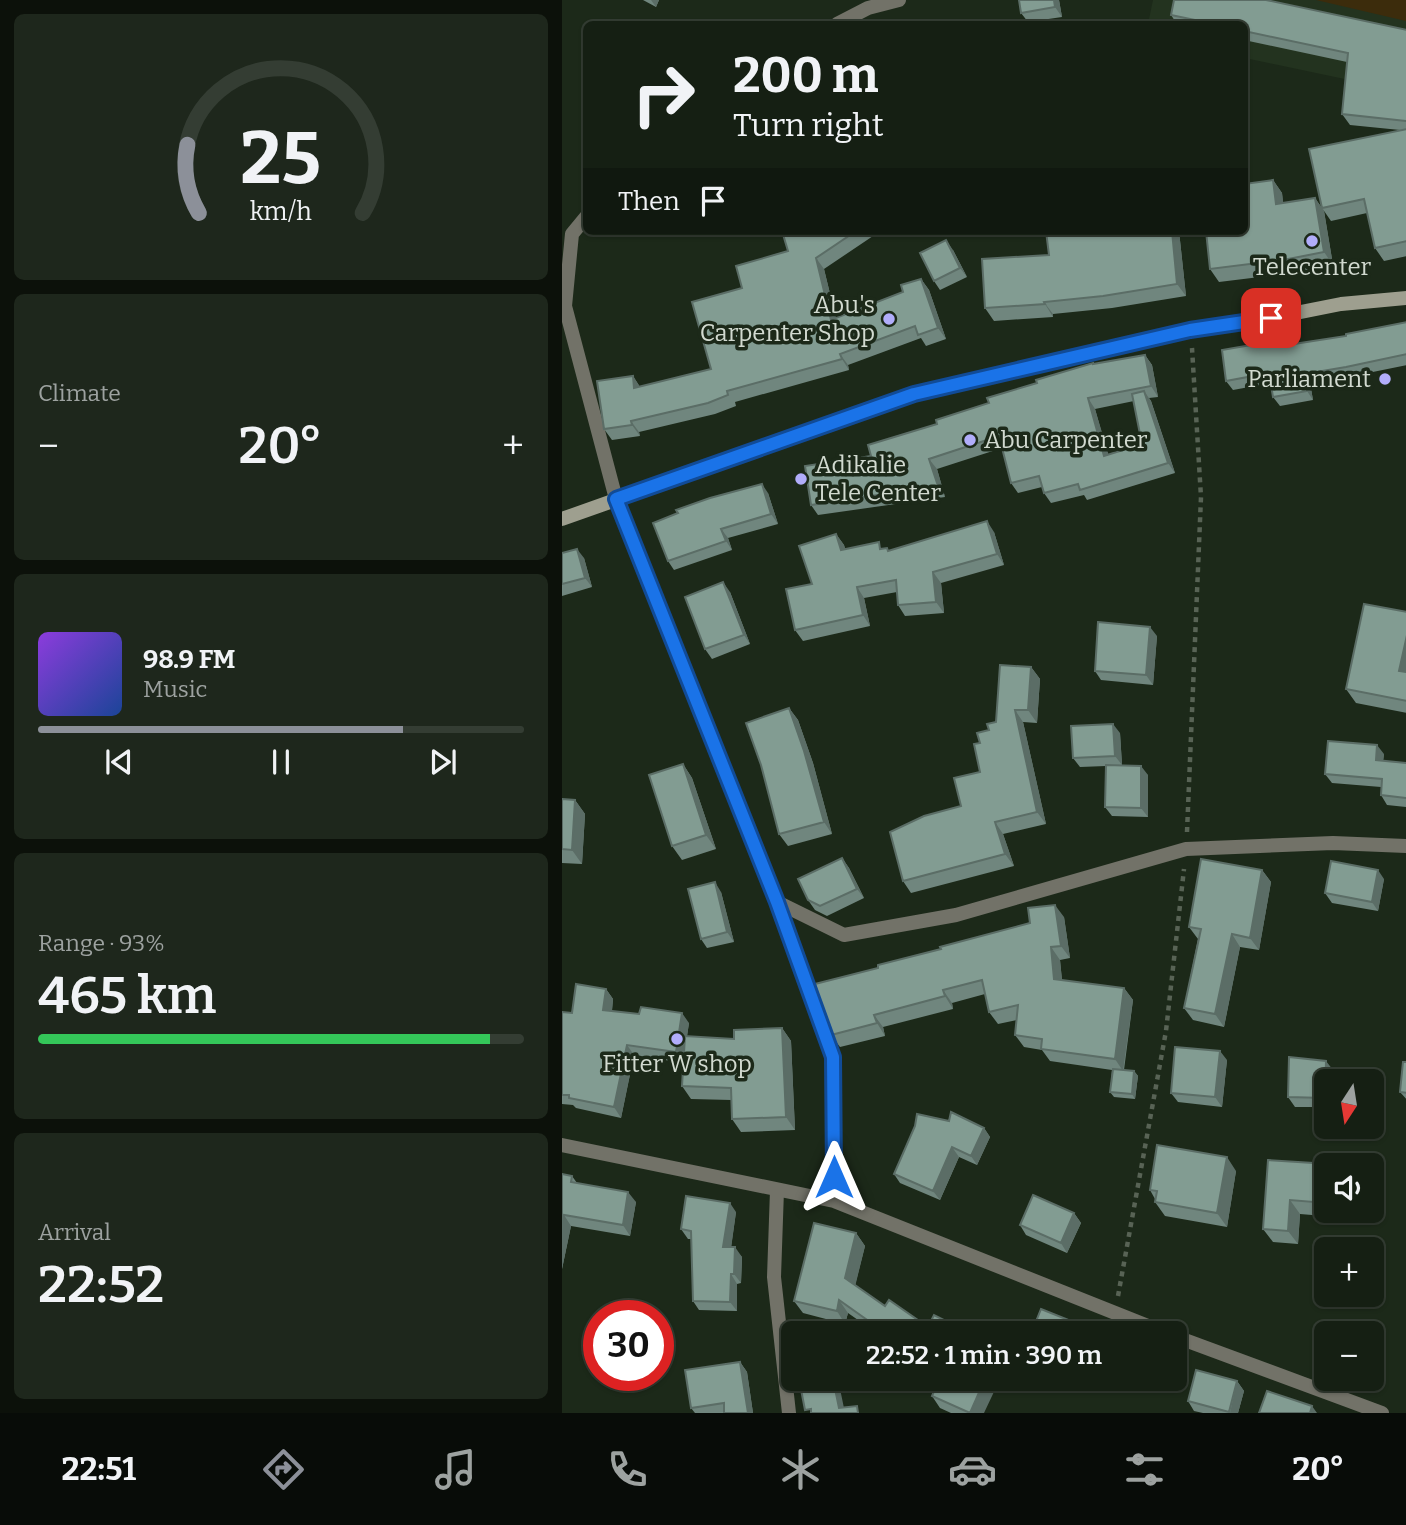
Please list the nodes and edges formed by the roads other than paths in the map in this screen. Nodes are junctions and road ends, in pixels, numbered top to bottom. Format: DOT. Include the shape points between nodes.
graph roads {
  1 [pos="899,0"];
  2 [pos="843,21"];
  3 [pos="583,221"];
  4 [pos="1406,298"];
  5 [pos="616,499"];
  6 [pos="562,519"];
  7 [pos="1406,846"];
  8 [pos="777,902"];
  9 [pos="562,1145"];
  10 [pos="777,1190"];
  11 [pos="834,1201"];
  12 [pos="1133,1321"];
  13 [pos="1187,1341"];
  14 [pos="789,1413"];
  15 [pos="1382,1413"];
  1 -- 2 [label="street"];
  3 -- 5 [label="street" via="572,234 564,306"];
  4 -- 5 [label="main road" via="1341,304 1190,330 914,394"];
  5 -- 6 [label="main road"];
  5 -- 8 [label="street"];
  7 -- 8 [label="street" via="1333,843 1186,849 956,915 844,935"];
  8 -- 11 [label="street" via="833,1057"];
  9 -- 10 [label="street"];
  10 -- 11 [label="street"];
  10 -- 14 [label="street" via="774,1277"];
  11 -- 12 [label="street"];
  13 -- 15 [label="street"];
}
